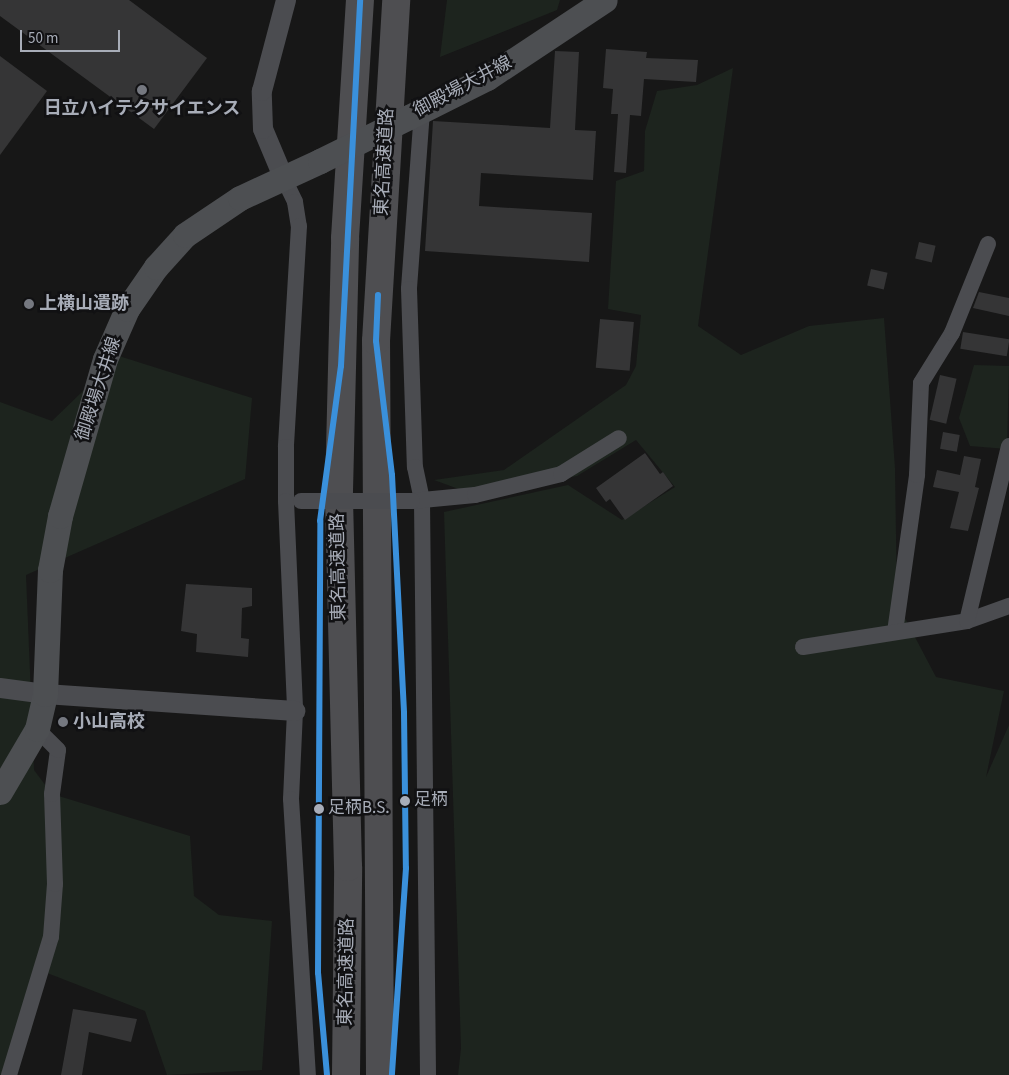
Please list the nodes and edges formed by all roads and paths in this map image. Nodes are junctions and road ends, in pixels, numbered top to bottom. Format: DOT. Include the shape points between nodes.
graph roads {
  1 [pos="286,0"];
  2 [pos="360,0"];
  3 [pos="396,0"];
  4 [pos="604,0"];
  5 [pos="415,114"];
  6 [pos="284,179"];
  7 [pos="988,244"];
  8 [pos="619,438"];
  9 [pos="1009,446"];
  10 [pos="293,501"];
  11 [pos="417,501"];
  12 [pos="1009,606"];
  13 [pos="967,621"];
  14 [pos="895,632"];
  15 [pos="803,647"];
  16 [pos="0,688"];
  17 [pos="46,694"];
  18 [pos="295,711"];
  19 [pos="37,729"];
  20 [pos="0,792"];
  21 [pos="9,1075"];
  22 [pos="308,1075"];
  23 [pos="346,1075"];
  24 [pos="380,1075"];
  25 [pos="428,1075"];
  1 -- 6 [label="street" via="262,91 263,129"];
  2 -- 23 [label="highway, 東名高速道路" via="345,238 339,472 339,596 348,867"];
  3 -- 24 [label="highway, 東名高速道路" via="376,341"];
  4 -- 5 [label="main road, 御殿場大井線" via="486,78"];
  5 -- 6 [label="main road, 御殿場大井線, bridge"];
  5 -- 11 [label="street" via="409,289"];
  6 -- 10 [label="street" via="295,202 299,226"];
  6 -- 17 [label="main road, 御殿場大井線" via="240,198 185,235 156,267 127,309 105,359 60,516 50,570"];
  7 -- 14 [label="street" via="952,333 921,382 917,474"];
  8 -- 11 [label="street" via="561,474 475,495"];
  9 -- 13 [label="street"];
  10 -- 11 [label="street, bridge"];
  10 -- 18 [label="street"];
  11 -- 25 [label="street"];
  12 -- 13 [label="street"];
  13 -- 14 [label="street"];
  14 -- 15 [label="street"];
  16 -- 17 [label="street"];
  17 -- 18 [label="street"];
  17 -- 19 [label="main road, 御殿場大井線"];
  18 -- 22 [label="street" via="290,800"];
  19 -- 20 [label="main road, 御殿場大井線"];
  19 -- 21 [label="street" via="58,750 52,794 55,884 51,928 42,971"];
}
